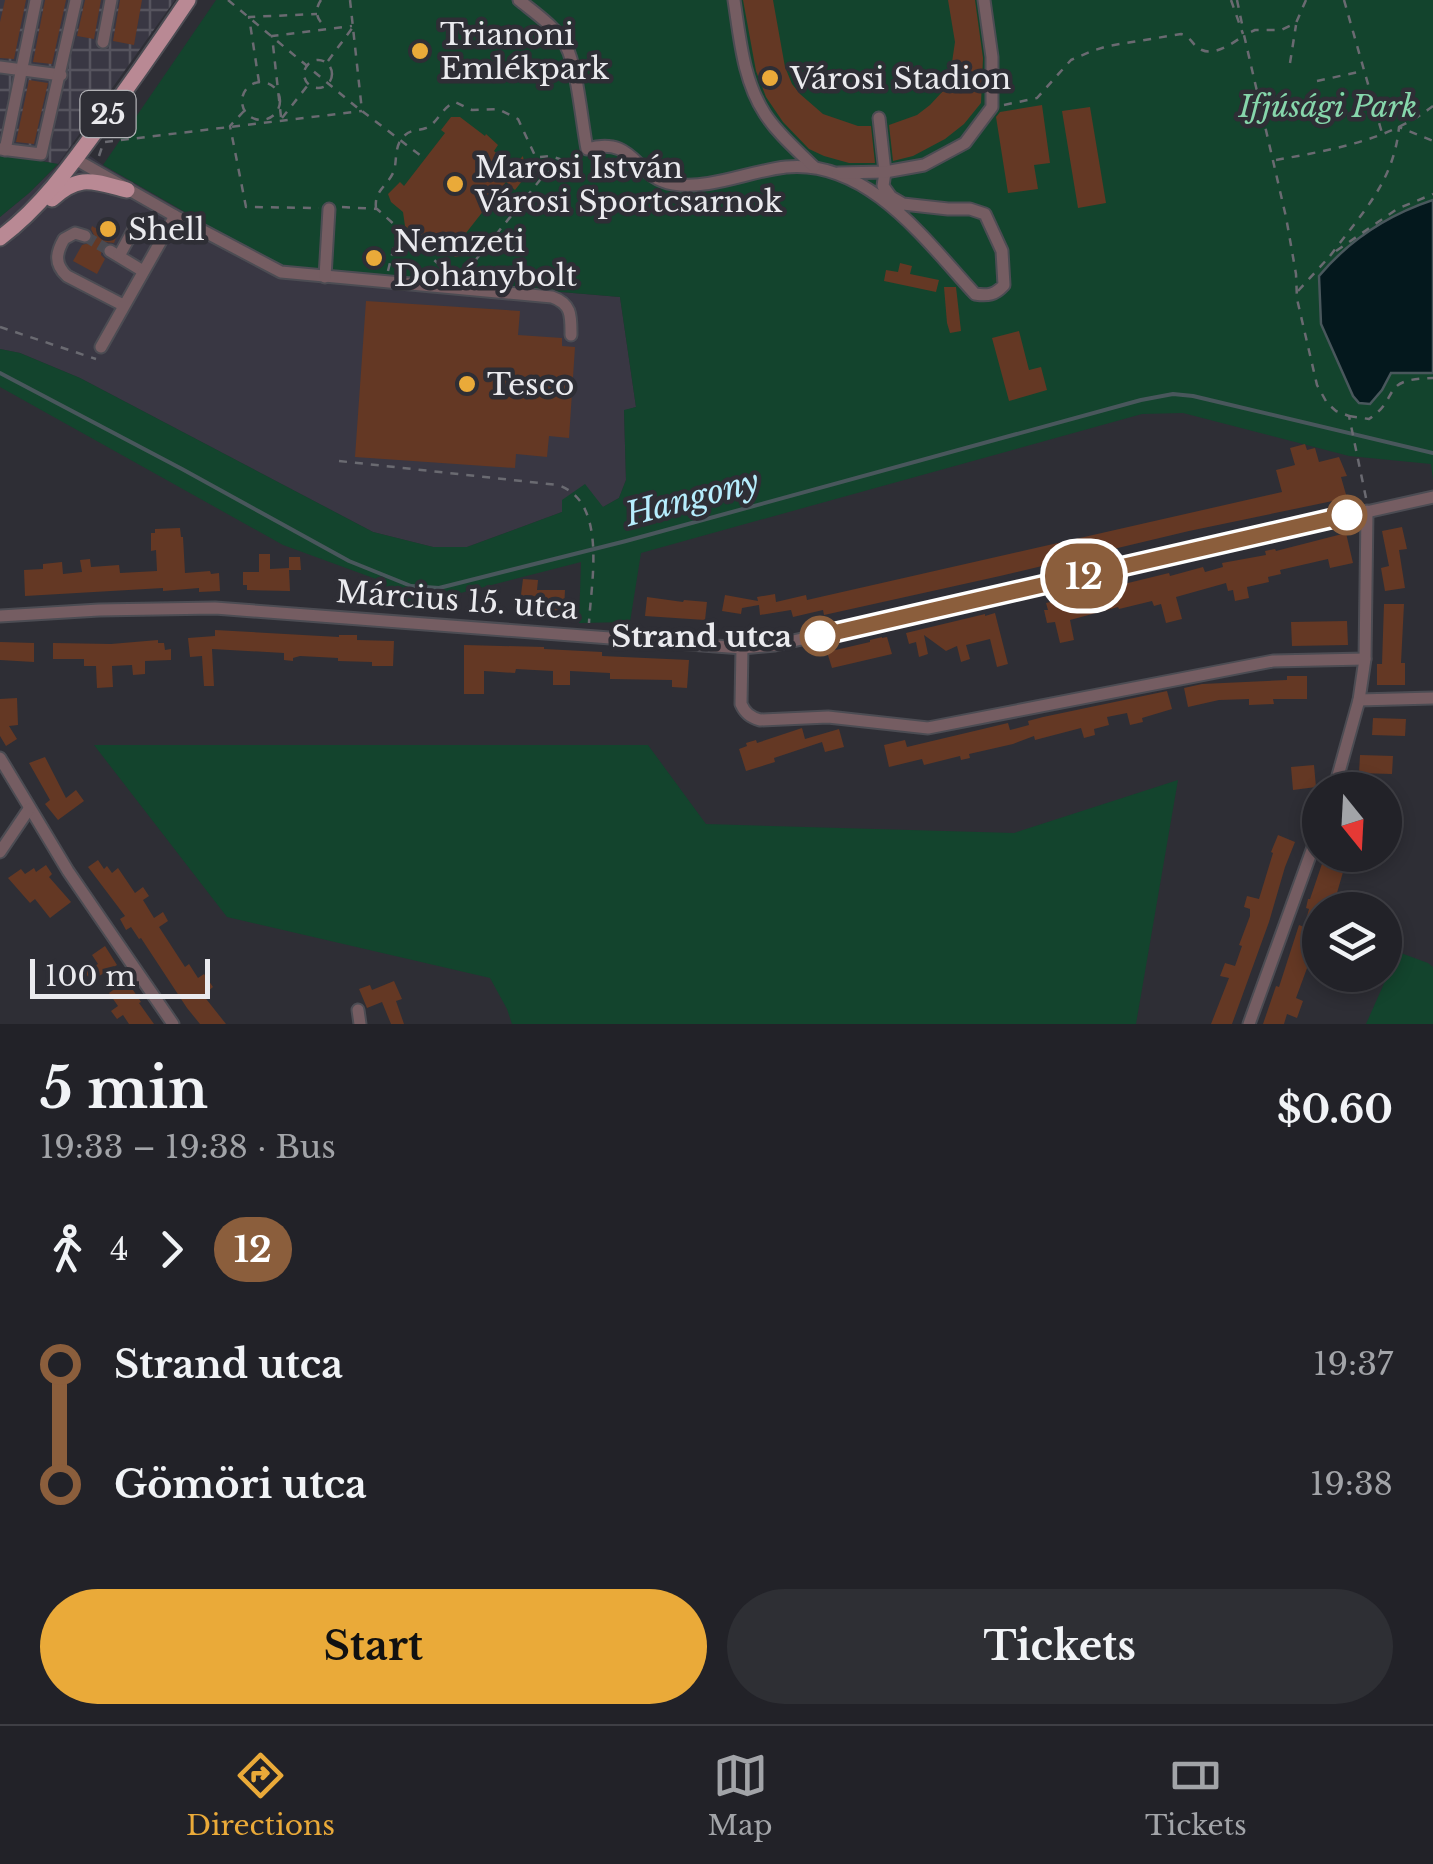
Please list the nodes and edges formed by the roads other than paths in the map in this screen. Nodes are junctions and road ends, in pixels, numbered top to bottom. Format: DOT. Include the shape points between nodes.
graph roads {
  1 [pos="36,0"];
  2 [pos="76,0"];
  3 [pos="111,0"];
  4 [pos="188,0"];
  5 [pos="520,0"];
  6 [pos="734,0"];
  7 [pos="984,0"];
  8 [pos="103,42"];
  9 [pos="0,67"];
  10 [pos="20,70"];
  11 [pos="61,75"];
  12 [pos="879,118"];
  13 [pos="2,150"];
  14 [pos="76,160"];
  15 [pos="814,167"];
  16 [pos="885,172"];
  17 [pos="836,173"];
  18 [pos="128,190"];
  19 [pos="329,209"];
  20 [pos="175,216"];
  21 [pos="20,221"];
  22 [pos="136,225"];
  23 [pos="86,236"];
  24 [pos="0,238"];
  25 [pos="144,271"];
  26 [pos="325,277"];
  27 [pos="123,306"];
  28 [pos="571,334"];
  29 [pos="98,353"];
  30 [pos="1433,497"];
  31 [pos="1367,511"];
  32 [pos="0,616"];
  33 [pos="742,648"];
  34 [pos="1365,659"];
  35 [pos="1433,698"];
  36 [pos="1359,700"];
  37 [pos="0,758"];
  38 [pos="1339,772"];
  39 [pos="28,809"];
  40 [pos="0,852"];
  41 [pos="1304,872"];
  42 [pos="173,1024"];
  43 [pos="1249,1024"];
  1 -- 10 [label="street"];
  2 -- 11 [label="street"];
  3 -- 8 [label="street"];
  4 -- 14 [label="main road, 25"];
  5 -- 15 [label="street" via="567,46 587,149 612,145 658,180 675,184"];
  6 -- 15 [label="street" via="756,97"];
  7 -- 16 [label="street" via="992,107 965,142 924,165"];
  9 -- 10 [label="street"];
  10 -- 11 [label="street"];
  10 -- 13 [label="street"];
  11 -- 13 [label="street" via="42,154"];
  12 -- 16 [label="street"];
  14 -- 18 [label="street"];
  14 -- 21 [label="main road, 25"];
  15 -- 17 [label="street"];
  16 -- 17 [label="street"];
  16 -- 17 [label="street" via="882,186 902,204 985,214 1002,250 1004,285 997,293 975,294 892,206"];
  18 -- 20 [label="street"];
  18 -- 21 [label="main road" via="77,182"];
  19 -- 26 [label="street"];
  20 -- 25 [label="street"];
  20 -- 26 [label="street" via="272,268"];
  21 -- 24 [label="main road, 25"];
  22 -- 25 [label="street" via="115,253"];
  23 -- 27 [label="street" via="64,239 60,269"];
  25 -- 27 [label="street"];
  26 -- 28 [label="street" via="552,297 569,309"];
  27 -- 29 [label="street"];
  30 -- 31 [label="street, Március 15. utca"];
  31 -- 33 [label="street, Március 15. utca" via="803,640"];
  31 -- 34 [label="street"];
  32 -- 33 [label="street, Március 15. utca" via="215,608"];
  33 -- 34 [label="street" via="740,695 752,718 828,717 928,728 1273,662"];
  34 -- 36 [label="street"];
  35 -- 36 [label="street"];
  36 -- 38 [label="street"];
  37 -- 39 [label="street"];
  39 -- 40 [label="street"];
  39 -- 42 [label="street"];
  41 -- 43 [label="street"];
}
